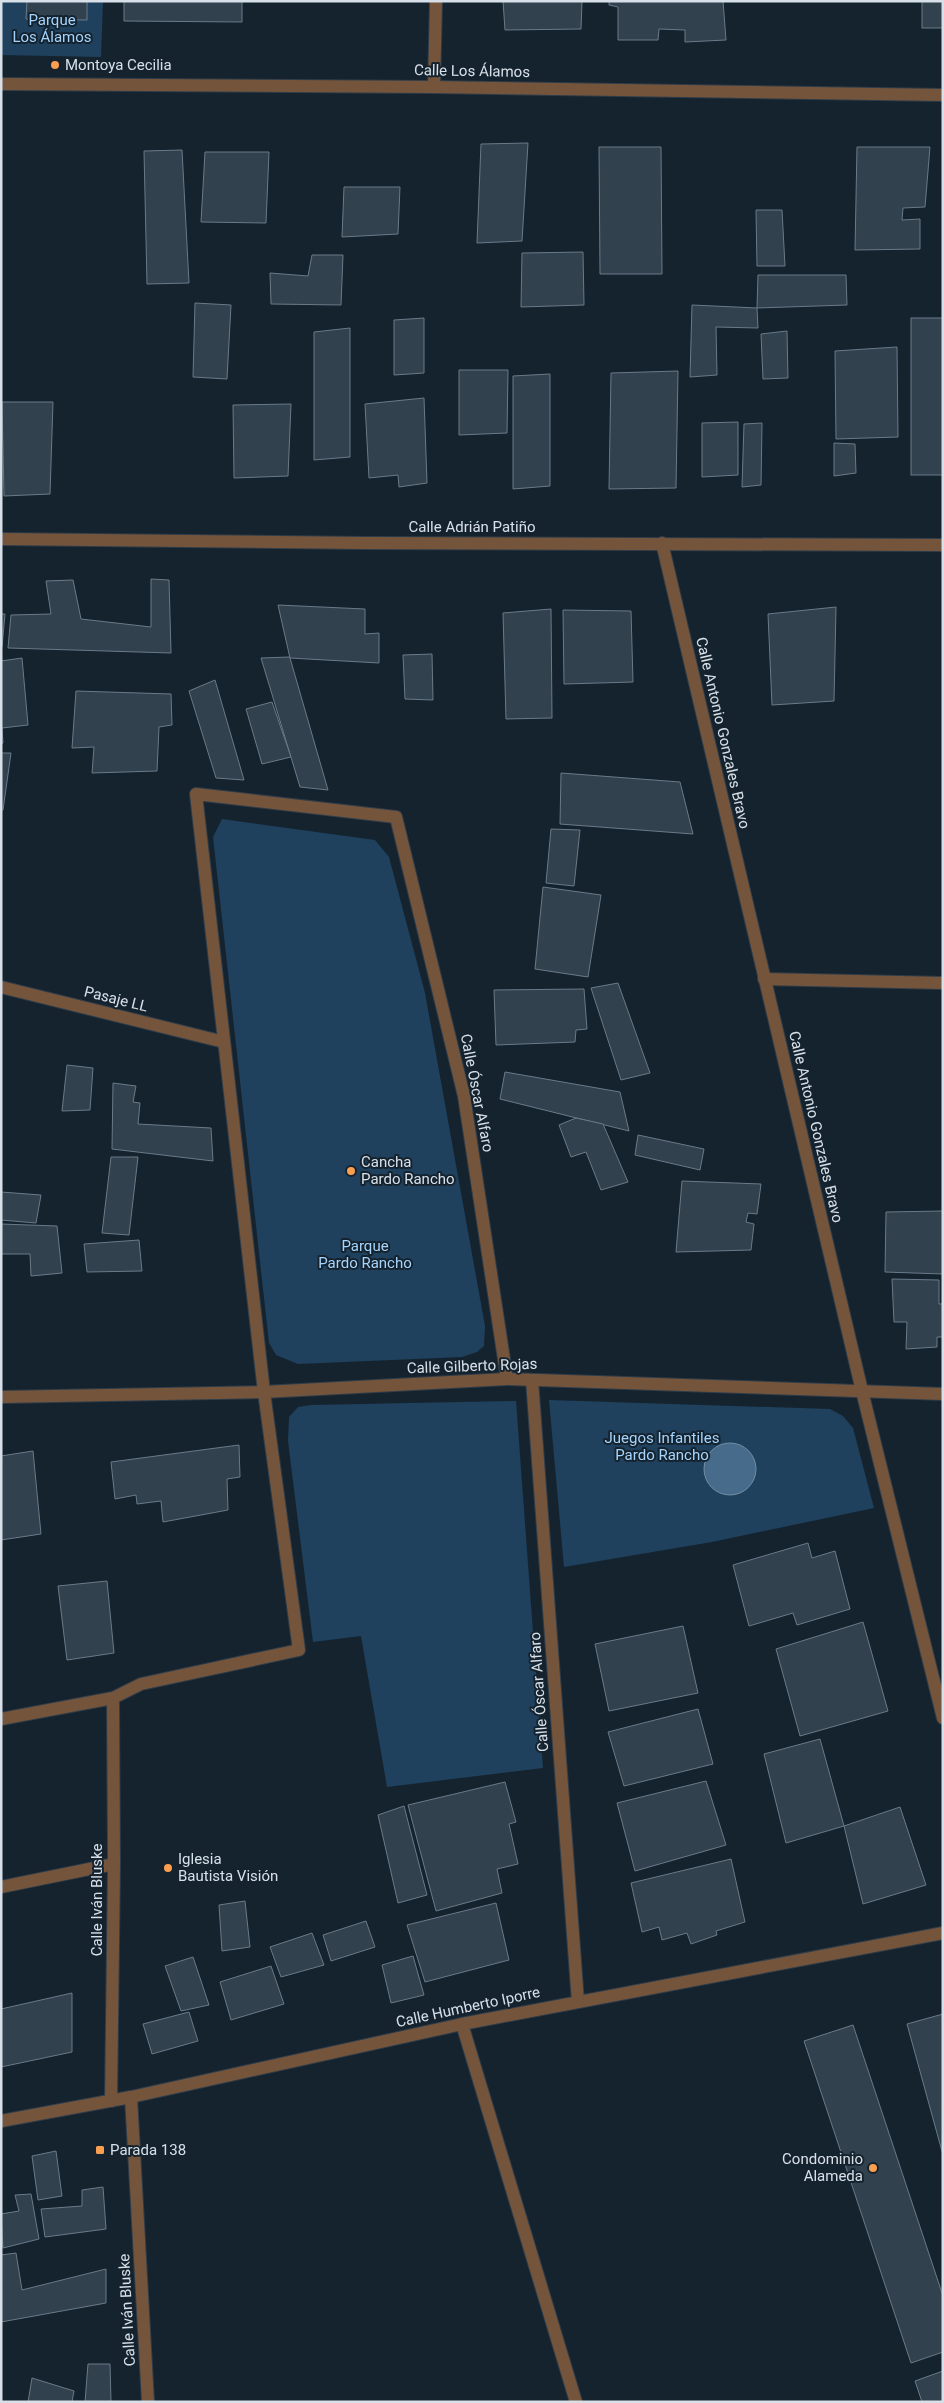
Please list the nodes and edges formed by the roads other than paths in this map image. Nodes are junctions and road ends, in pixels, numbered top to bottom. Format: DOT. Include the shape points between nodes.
graph roads {
  1 [pos="436,1"];
  2 [pos="1,84"];
  3 [pos="434,87"];
  4 [pos="943,95"];
  5 [pos="1,540"];
  6 [pos="662,543"];
  7 [pos="943,545"];
  8 [pos="764,979"];
  9 [pos="943,983"];
  10 [pos="1,987"];
  11 [pos="224,1042"];
  12 [pos="507,1379"];
  13 [pos="532,1380"];
  14 [pos="862,1391"];
  15 [pos="264,1392"];
  16 [pos="943,1394"];
  17 [pos="1,1397"];
  18 [pos="113,1698"];
  19 [pos="943,1718"];
  20 [pos="1,1719"];
  21 [pos="114,1864"];
  22 [pos="1,1887"];
  23 [pos="943,1933"];
  24 [pos="578,2002"];
  25 [pos="462,2024"];
  26 [pos="131,2097"];
  27 [pos="111,2101"];
  28 [pos="1,2121"];
  29 [pos="148,2402"];
  30 [pos="576,2402"];
  1 -- 3 [label="street"];
  2 -- 3 [label="street, Calle Los Álamos"];
  3 -- 4 [label="street, Calle Los Álamos"];
  5 -- 6 [label="street, Calle Adrián Patiño"];
  6 -- 7 [label="street, Calle Adrián Patiño"];
  6 -- 8 [label="street, Calle Antonio Gonzales Bravo"];
  8 -- 9 [label="street"];
  8 -- 14 [label="street, Calle Antonio Gonzales Bravo"];
  10 -- 11 [label="street, Pasaje LL"];
  11 -- 12 [label="street, Calle Óscar Alfaro" via="196,794 396,816 464,1096"];
  11 -- 15 [label="street"];
  12 -- 13 [label="street, Calle Gilberto Rojas"];
  12 -- 15 [label="street, Calle Gilberto Rojas"];
  13 -- 14 [label="street, Calle Gilberto Rojas"];
  13 -- 24 [label="street, Calle Óscar Alfaro"];
  14 -- 16 [label="street, Calle Gilberto Rojas"];
  14 -- 19 [label="street, Calle Antonio Gonzales Bravo"];
  15 -- 17 [label="street, Calle Gilberto Rojas"];
  15 -- 18 [label="street" via="299,1650 141,1684"];
  18 -- 20 [label="street"];
  18 -- 21 [label="street, Calle Iván Bluske"];
  21 -- 22 [label="street"];
  21 -- 27 [label="street, Calle Iván Bluske"];
  23 -- 24 [label="street, Calle Humberto Iporre"];
  24 -- 25 [label="street, Calle Humberto Iporre"];
  25 -- 26 [label="street, Calle Humberto Iporre"];
  25 -- 30 [label="street"];
  26 -- 27 [label="street, Calle Humberto Iporre"];
  26 -- 29 [label="street, Calle Iván Bluske"];
  27 -- 28 [label="street, Calle Humberto Iporre"];
}
